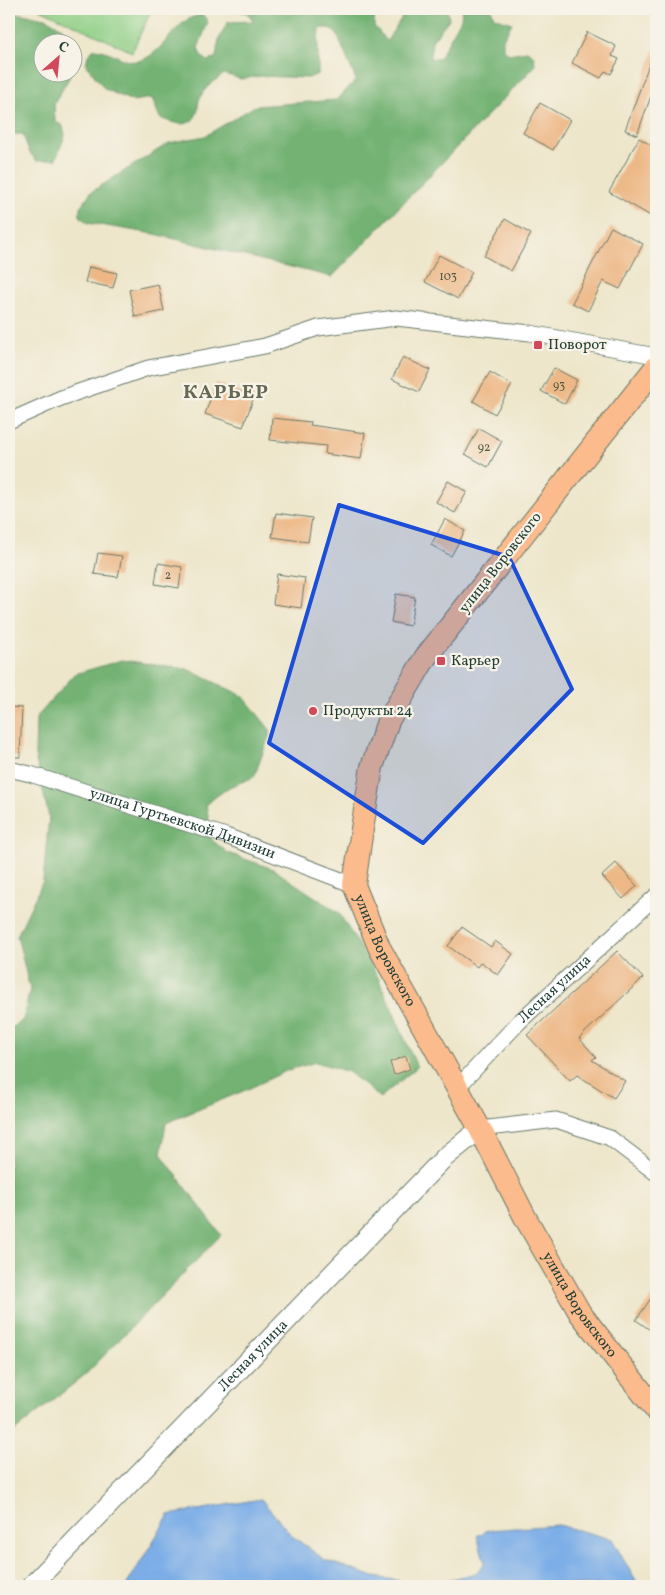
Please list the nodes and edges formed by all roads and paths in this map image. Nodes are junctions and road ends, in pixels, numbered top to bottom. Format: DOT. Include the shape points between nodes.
graph roads {
  1 [pos="656,356"];
  2 [pos="656,366"];
  3 [pos="9,420"];
  4 [pos="9,769"];
  5 [pos="354,885"];
  6 [pos="656,896"];
  7 [pos="457,1088"];
  8 [pos="480,1129"];
  9 [pos="656,1173"];
  10 [pos="656,1410"];
  11 [pos="31,1586"];
  1 -- 3 [label="street" via="530,333 396,318 318,328 264,346 148,368"];
  2 -- 5 [label="main road, улица Воровского" via="425,658 388,721 372,767"];
  4 -- 5 [label="street, улица Гуртьевской Дивизии" via="226,836"];
  5 -- 7 [label="main road, улица Воровского" via="379,947"];
  6 -- 7 [label="street, Лесная улица" via="519,1022"];
  7 -- 8 [label="main road, улица Воровского"];
  8 -- 9 [label="street" via="556,1120 610,1138"];
  8 -- 10 [label="main road, улица Воровского" via="580,1313"];
  8 -- 11 [label="street, Лесная улица" via="444,1158"];
}
